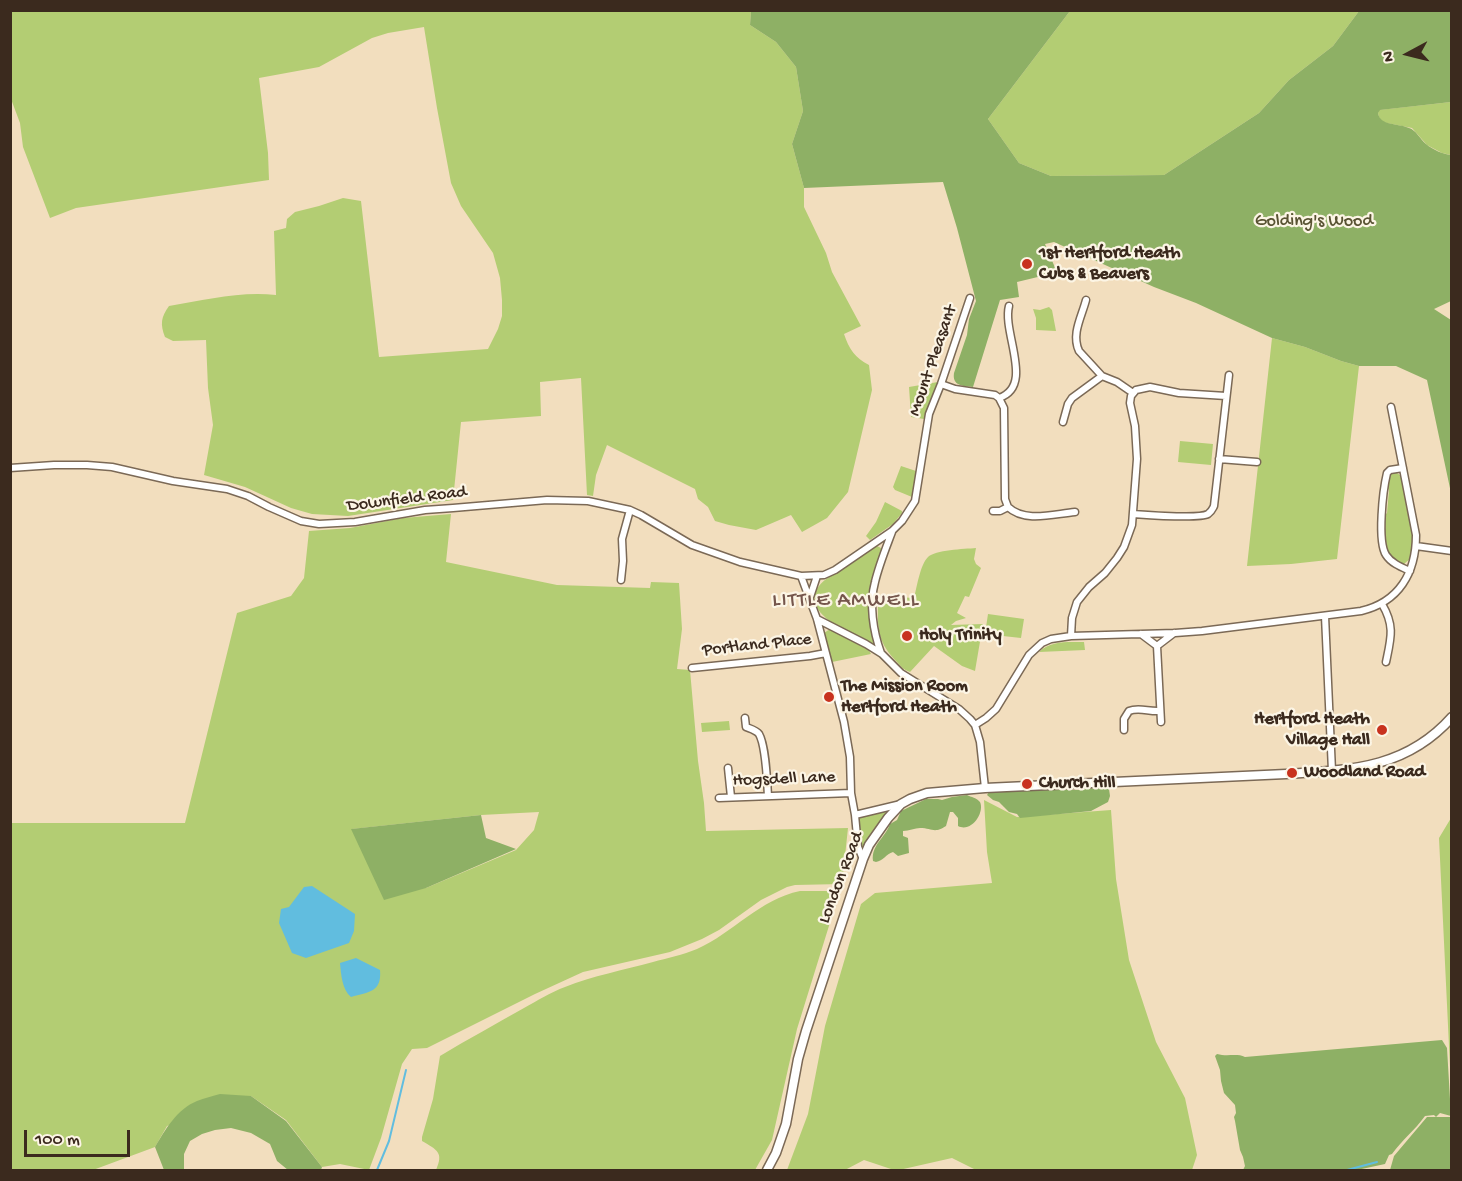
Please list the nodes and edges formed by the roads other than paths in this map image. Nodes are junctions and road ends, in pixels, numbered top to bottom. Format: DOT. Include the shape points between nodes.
graph roads {
  1 [pos="970,298"];
  2 [pos="1086,300"];
  3 [pos="1009,306"];
  4 [pos="1229,375"];
  5 [pos="1102,376"];
  6 [pos="941,384"];
  7 [pos="1133,393"];
  8 [pos="1226,396"];
  9 [pos="999,398"];
  10 [pos="1391,407"];
  11 [pos="1063,422"];
  12 [pos="1219,459"];
  13 [pos="1257,462"];
  14 [pos="10,468"];
  15 [pos="1403,468"];
  16 [pos="1008,507"];
  17 [pos="630,510"];
  18 [pos="993,511"];
  19 [pos="1075,512"];
  20 [pos="1134,514"];
  21 [pos="892,531"];
  22 [pos="1416,546"];
  23 [pos="1452,551"];
  24 [pos="1410,571"];
  25 [pos="801,576"];
  26 [pos="817,576"];
  27 [pos="621,580"];
  28 [pos="810,597"];
  29 [pos="1382,604"];
  30 [pos="1325,616"];
  31 [pos="817,619"];
  32 [pos="1175,633"];
  33 [pos="1140,634"];
  34 [pos="1071,636"];
  35 [pos="1157,646"];
  36 [pos="826,653"];
  37 [pos="882,654"];
  38 [pos="1386,662"];
  39 [pos="692,668"];
  40 [pos="1160,711"];
  41 [pos="1452,717"];
  42 [pos="745,718"];
  43 [pos="1161,722"];
  44 [pos="975,725"];
  45 [pos="1124,730"];
  46 [pos="728,768"];
  47 [pos="1332,771"];
  48 [pos="985,788"];
  49 [pos="851,793"];
  50 [pos="768,796"];
  51 [pos="731,797"];
  52 [pos="719,798"];
  53 [pos="901,804"];
  54 [pos="855,815"];
  55 [pos="863,859"];
  56 [pos="766,1170"];
  1 -- 6 [label="street, Mount Pleasant"];
  2 -- 5 [label="street" via="1076,332 1077,346"];
  3 -- 9 [label="street" via="1007,315 1017,371 1010,393"];
  4 -- 8 [label="street"];
  5 -- 7 [label="street"];
  5 -- 11 [label="street" via="1072,398"];
  6 -- 9 [label="street"];
  6 -- 21 [label="street, Mount Pleasant" via="929,414 917,497"];
  7 -- 8 [label="street" via="1150,387"];
  7 -- 20 [label="street" via="1130,403 1137,442"];
  8 -- 12 [label="street"];
  9 -- 16 [label="street" via="1004,408"];
  10 -- 15 [label="street"];
  12 -- 13 [label="street"];
  12 -- 20 [label="street" via="1214,506 1209,513"];
  14 -- 17 [label="street, Downfield Road" via="112,467 227,489 301,521 319,524 547,500 588,501"];
  15 -- 22 [label="street"];
  15 -- 24 [label="street" via="1387,473 1381,539 1391,561"];
  16 -- 18 [label="street"];
  16 -- 19 [label="street" via="1024,516"];
  17 -- 25 [label="street, Downfield Road" via="692,545 740,562"];
  17 -- 27 [label="street" via="622,539"];
  20 -- 34 [label="street" via="1130,534 1112,566 1077,602"];
  21 -- 26 [label="street, Mount Pleasant" via="835,570"];
  21 -- 37 [label="street, Mount Pleasant" via="874,582 876,636"];
  22 -- 23 [label="street"];
  22 -- 24 [label="street"];
  24 -- 29 [label="street" via="1400,589"];
  25 -- 26 [label="street, Downfield Road"];
  25 -- 28 [label="street"];
  26 -- 28 [label="street"];
  28 -- 31 [label="street"];
  29 -- 30 [label="street"];
  29 -- 38 [label="street" via="1392,631"];
  30 -- 32 [label="street"];
  30 -- 47 [label="street"];
  31 -- 36 [label="street"];
  31 -- 37 [label="street"];
  32 -- 33 [label="street"];
  32 -- 35 [label="street"];
  33 -- 34 [label="street"];
  33 -- 35 [label="street"];
  34 -- 44 [label="street" via="1039,645 996,709"];
  35 -- 40 [label="street"];
  36 -- 39 [label="street, Portland Place"];
  36 -- 49 [label="street" via="844,722"];
  37 -- 44 [label="street" via="901,673 959,709"];
  40 -- 43 [label="street"];
  40 -- 45 [label="street" via="1129,711"];
  41 -- 47 [label="main road, London Road" via="1399,757"];
  42 -- 50 [label="street" via="746,727 756,731 763,745"];
  44 -- 48 [label="street"];
  46 -- 51 [label="street"];
  47 -- 48 [label="main road, London Road"];
  48 -- 53 [label="main road, London Road" via="927,794"];
  49 -- 50 [label="street, Hogsdell Lane"];
  49 -- 54 [label="street"];
  50 -- 51 [label="street, Hogsdell Lane"];
  51 -- 52 [label="street, Hogsdell Lane"];
  53 -- 54 [label="street"];
  53 -- 55 [label="main road, London Road" via="878,831"];
  54 -- 55 [label="street"];
  55 -- 56 [label="main road, London Road" via="806,1031 786,1124"];
}
